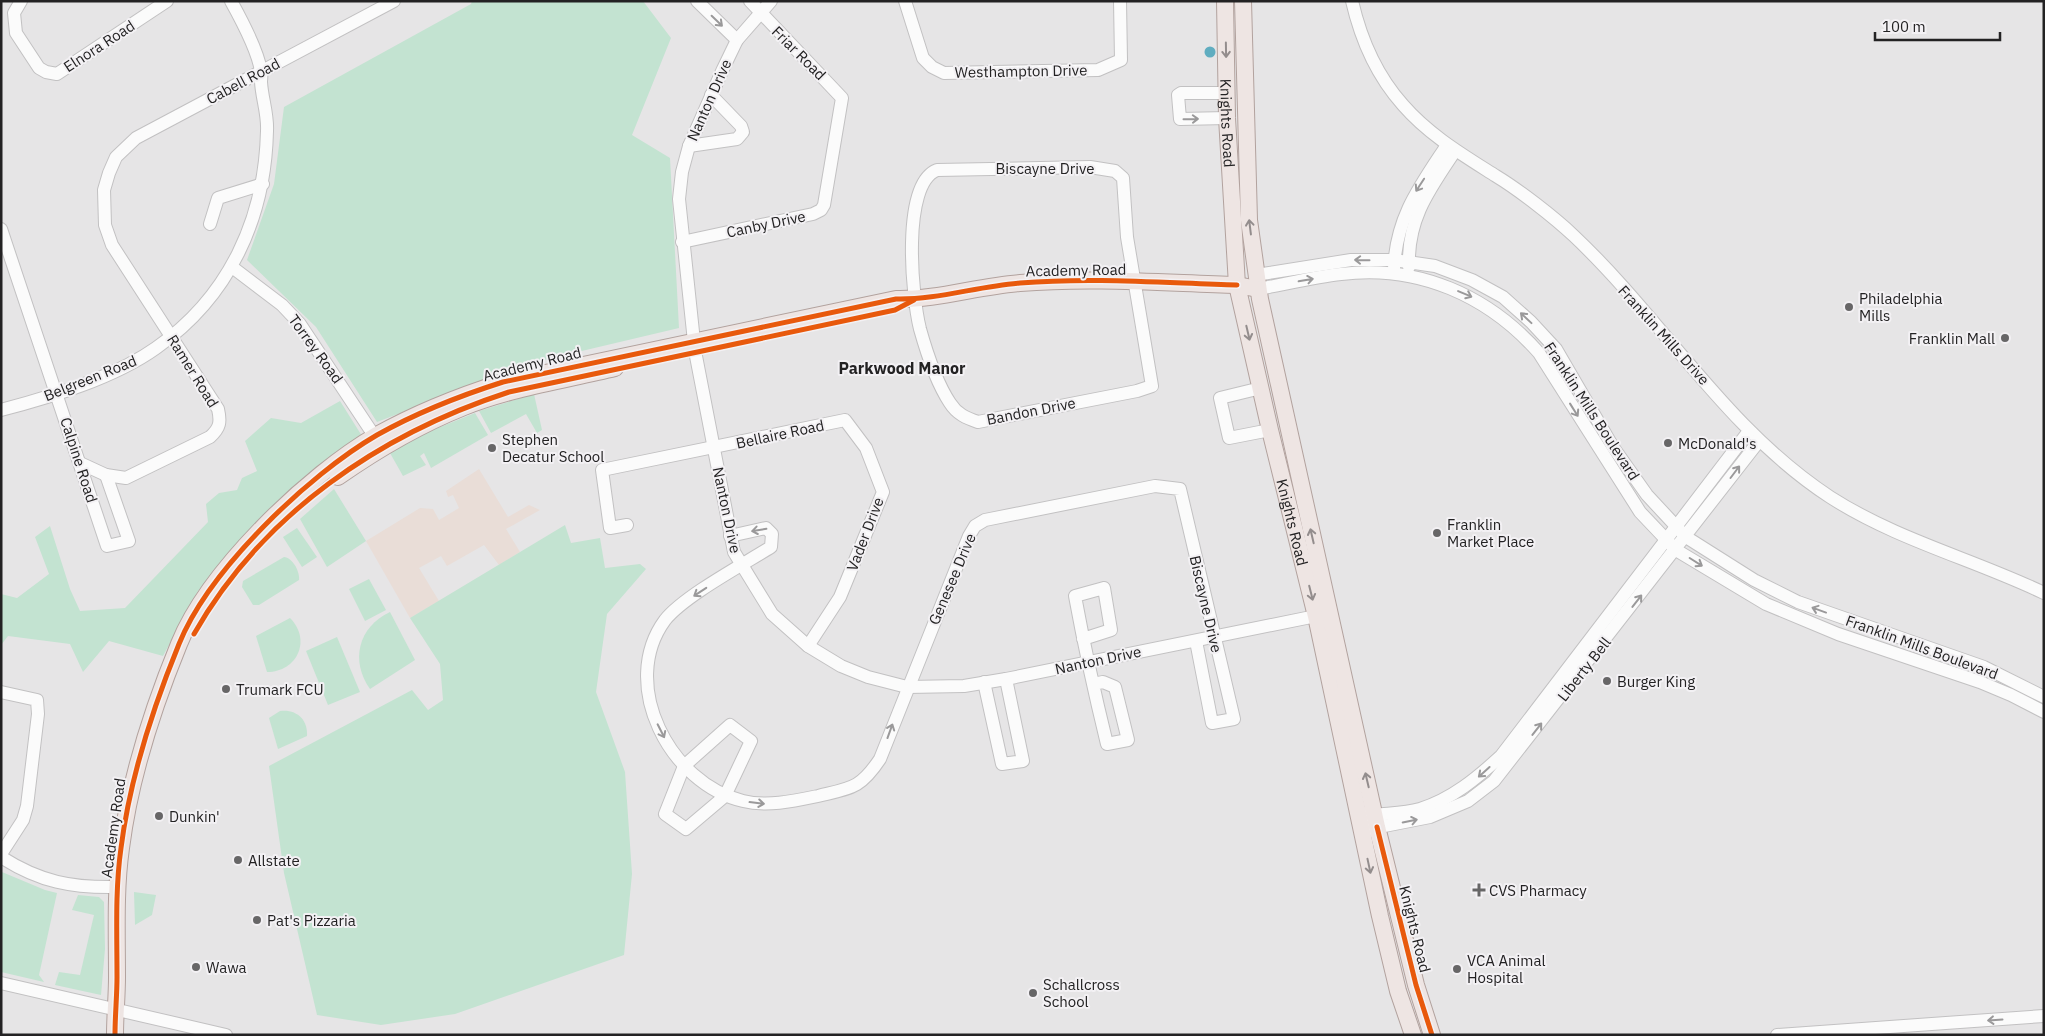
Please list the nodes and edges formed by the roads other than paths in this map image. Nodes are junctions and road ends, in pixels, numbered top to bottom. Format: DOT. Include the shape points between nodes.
graph roads {
  1 [pos="20,1"];
  2 [pos="167,1"];
  3 [pos="231,1"];
  4 [pos="394,1"];
  5 [pos="696,1"];
  6 [pos="750,1"];
  7 [pos="771,1"];
  8 [pos="905,1"];
  9 [pos="1120,1"];
  10 [pos="1225,1"];
  11 [pos="1243,1"];
  12 [pos="1352,1"];
  13 [pos="760,11"];
  14 [pos="737,40"];
  15 [pos="261,71"];
  16 [pos="1246,92"];
  17 [pos="1226,93"];
  18 [pos="839,94"];
  19 [pos="711,95"];
  20 [pos="1227,118"];
  21 [pos="689,146"];
  22 [pos="1451,148"];
  23 [pos="933,172"];
  24 [pos="108,177"];
  25 [pos="263,184"];
  26 [pos="210,224"];
  27 [pos="2,230"];
  28 [pos="682,242"];
  29 [pos="1394,260"];
  30 [pos="1409,261"];
  31 [pos="232,268"];
  32 [pos="1394,274"];
  33 [pos="1409,275"];
  34 [pos="1135,282"];
  35 [pos="1257,282"];
  36 [pos="1238,285"];
  37 [pos="916,299"];
  38 [pos="172,336"];
  39 [pos="694,346"];
  40 [pos="1151,386"];
  41 [pos="1260,388"];
  42 [pos="57,393"];
  43 [pos="1,410"];
  44 [pos="845,420"];
  45 [pos="1270,430"];
  46 [pos="1749,431"];
  47 [pos="1759,441"];
  48 [pos="378,442"];
  49 [pos="714,447"];
  50 [pos="80,462"];
  51 [pos="106,475"];
  52 [pos="1181,493"];
  53 [pos="627,525"];
  54 [pos="1676,528"];
  55 [pos="730,536"];
  56 [pos="1686,537"];
  57 [pos="1666,540"];
  58 [pos="1676,550"];
  59 [pos="741,565"];
  60 [pos="2044,593"];
  61 [pos="1316,616"];
  62 [pos="1214,636"];
  63 [pos="1083,639"];
  64 [pos="1196,641"];
  65 [pos="808,646"];
  66 [pos="1088,662"];
  67 [pos="1006,679"];
  68 [pos="984,682"];
  69 [pos="1093,684"];
  70 [pos="907,687"];
  71 [pos="1,692"];
  72 [pos="2044,697"];
  73 [pos="2044,712"];
  74 [pos="684,766"];
  75 [pos="725,796"];
  76 [pos="1368,823"];
  77 [pos="1,856"];
  78 [pos="117,887"];
  79 [pos="1,983"];
  80 [pos="117,1010"];
  81 [pos="2044,1016"];
  82 [pos="115,1035"];
  83 [pos="125,1035"];
  84 [pos="226,1035"];
  85 [pos="1414,1035"];
  86 [pos="1432,1035"];
  87 [pos="1778,1035"];
  1 -- 2 [label="street, Elnora Road" via="14,13 16,33 39,68 55,74"];
  3 -- 15 [label="street, Belgreen Road"];
  4 -- 15 [label="street, Cabell Road"];
  5 -- 14 [label="street, one-way"];
  6 -- 13 [label="street, Friar Road"];
  7 -- 13 [label="street, Nanton Drive"];
  8 -- 9 [label="street, Westhampton Drive" via="923,58 944,73 1098,70 1121,60"];
  10 -- 17 [label="main road, Knights Road, one-way"];
  11 -- 16 [label="main road, Knights Road"];
  12 -- 22 [label="street, Franklin Mills Drive" via="1367,52 1387,86 1403,106"];
  13 -- 14 [label="street, Nanton Drive"];
  13 -- 18 [label="street, Friar Road"];
  14 -- 19 [label="street, Nanton Drive"];
  15 -- 24 [label="street, Cabell Road" via="136,138 116,156"];
  15 -- 25 [label="street, Belgreen Road" via="267,129"];
  16 -- 17 [label="main road"];
  35 -- 16 [label="main road, Knights Road, one-way" via="1249,220"];
  17 -- 20 [label="main road, Knights Road"];
  17 -- 20 [label="street, one-way" via="1178,95 1180,119"];
  18 -- 28 [label="street, Canby Drive" via="842,98 821,210"];
  19 -- 21 [label="street, Nanton Drive"];
  19 -- 21 [label="street" via="741,126 742,132 737,139"];
  20 -- 36 [label="main road, Knights Road"];
  21 -- 28 [label="street, Nanton Drive" via="679,199"];
  22 -- 29 [label="street, one-way" via="1411,199 1400,224"];
  22 -- 30 [label="street" via="1421,203 1408,246"];
  22 -- 46 [label="street, Franklin Mills Drive" via="1498,177 1574,236"];
  23 -- 34 [label="street, Biscayne Drive" via="1090,167 1115,171 1123,178 1127,237"];
  23 -- 37 [label="street, Bandon Drive" via="923,183 916,208 912,247"];
  24 -- 38 [label="street, Ramer Road" via="103,211 112,245"];
  25 -- 26 [label="street" via="218,198"];
  25 -- 31 [label="street, Belgreen Road" via="248,233"];
  27 -- 42 [label="street, Calpine Road"];
  28 -- 39 [label="street, Nanton Drive"];
  29 -- 30 [label="street, Franklin Mills Boulevard"];
  29 -- 32 [label="street"];
  29 -- 35 [label="street, Franklin Mills Boulevard, one-way" via="1351,260"];
  30 -- 33 [label="street"];
  54 -- 30 [label="street, Franklin Mills Boulevard, one-way" via="1646,495 1613,447 1556,349 1531,322 1503,298 1472,280 1435,266"];
  31 -- 38 [label="street, Belgreen Road" via="206,302"];
  31 -- 48 [label="street, Torrey Road" via="282,304 300,324"];
  32 -- 33 [label="street, Franklin Mills Boulevard"];
  35 -- 32 [label="street, Franklin Mills Boulevard, one-way" via="1342,274"];
  33 -- 57 [label="street, Franklin Mills Boulevard, one-way" via="1440,283 1475,299 1520,331 1539,353 1640,512"];
  34 -- 36 [label="main road, Academy Road"];
  34 -- 37 [label="main road, Academy Road" via="1064,280 1020,283"];
  34 -- 40 [label="street, Biscayne Drive"];
  35 -- 36 [label="main road"];
  76 -- 35 [label="main road, Knights Road, one-way"];
  36 -- 41 [label="main road, Knights Road, one-way"];
  37 -- 39 [label="main road, Academy Road" via="896,299"];
  37 -- 40 [label="street, Bandon Drive" via="920,328 932,368 950,404 962,417 978,422"];
  38 -- 42 [label="street, Belgreen Road" via="134,362"];
  38 -- 51 [label="street, Ramer Road" via="218,409 221,421 218,430 210,437 126,478"];
  39 -- 48 [label="main road, Academy Road" via="509,392"];
  39 -- 49 [label="street, Nanton Drive"];
  41 -- 45 [label="main road, Knights Road"];
  41 -- 45 [label="street" via="1220,398 1229,438"];
  42 -- 43 [label="street, Belgreen Road"];
  42 -- 50 [label="street, Calpine Road"];
  44 -- 49 [label="street, Bellaire Road"];
  44 -- 65 [label="street, Vader Drive" via="866,448 882,492 840,596"];
  45 -- 61 [label="main road, Knights Road, one-way"];
  46 -- 47 [label="street, Franklin Mills Drive"];
  46 -- 54 [label="street, Liberty Bell"];
  56 -- 47 [label="street, Liberty Bell, one-way"];
  47 -- 60 [label="street, Franklin Mills Drive" via="1829,496 1871,521"];
  48 -- 78 [label="main road, Academy Road" via="274,530 222,591 187,647 173,662 143,739 134,773 120,848"];
  49 -- 53 [label="street, Bellaire Road" via="602,470 610,528"];
  49 -- 55 [label="street, Nanton Drive"];
  50 -- 51 [label="street, Ramer Road"];
  50 -- 51 [label="street, Calpine Road" via="107,546 128,541"];
  52 -- 62 [label="street, Biscayne Drive"];
  52 -- 70 [label="street, Genesee Drive" via="1180,489 1155,486 985,520 975,526"];
  54 -- 56 [label="street, Franklin Mills Boulevard"];
  54 -- 57 [label="street, Liberty Bell"];
  55 -- 59 [label="street, Nanton Drive"];
  59 -- 55 [label="street, one-way" via="771,547 772,534 766,528"];
  56 -- 58 [label="street, Liberty Bell"];
  72 -- 56 [label="street, Franklin Mills Boulevard, one-way" via="1984,667 1798,602 1754,580"];
  57 -- 58 [label="street, Franklin Mills Boulevard"];
  57 -- 76 [label="street, Liberty Bell, one-way" via="1501,756 1478,777 1447,797 1420,809"];
  58 -- 73 [label="street, Franklin Mills Boulevard, one-way" via="1766,604 1838,634 1980,682"];
  76 -- 58 [label="street, Liberty Bell, one-way" via="1430,817 1468,801 1494,781"];
  59 -- 65 [label="street, Nanton Drive" via="772,614"];
  59 -- 74 [label="street, one-way" via="675,609 664,622 649,654 649,698 656,722"];
  61 -- 62 [label="street, Nanton Drive"];
  61 -- 76 [label="main road, Knights Road"];
  62 -- 64 [label="street, Nanton Drive"];
  62 -- 64 [label="street, Biscayne Drive" via="1234,719 1212,723"];
  63 -- 66 [label="street"];
  64 -- 66 [label="street, Nanton Drive"];
  65 -- 70 [label="street, Nanton Drive" via="841,666"];
  66 -- 67 [label="street, Nanton Drive"];
  66 -- 69 [label="street"];
  67 -- 68 [label="street, Nanton Drive"];
  67 -- 68 [label="street" via="1023,761 1002,764"];
  68 -- 70 [label="street, Nanton Drive" via="948,687"];
  69 -- 69 [label="street" via="1103,682 1115,688 1128,740 1107,744"];
  75 -- 70 [label="street, Genesee Drive, one-way" via="768,804 854,788 870,774 880,759"];
  71 -- 77 [label="street" via="36,700 37,721 27,806 23,820"];
  74 -- 75 [label="street"];
  74 -- 75 [label="street" via="665,814 686,829"];
  74 -- 75 [label="street" via="730,725 751,741"];
  76 -- 85 [label="main road, Knights Road, one-way" via="1398,990"];
  76 -- 86 [label="main road, Knights Road"];
  77 -- 78 [label="street" via="20,869 60,883 77,887"];
  78 -- 80 [label="main road, Academy Road"];
  79 -- 80 [label="street"];
  80 -- 82 [label="main road, Academy Road"];
  80 -- 83 [label="main road, Academy Road"];
  80 -- 84 [label="street"];
  81 -- 87 [label="street, one-way"];
}
